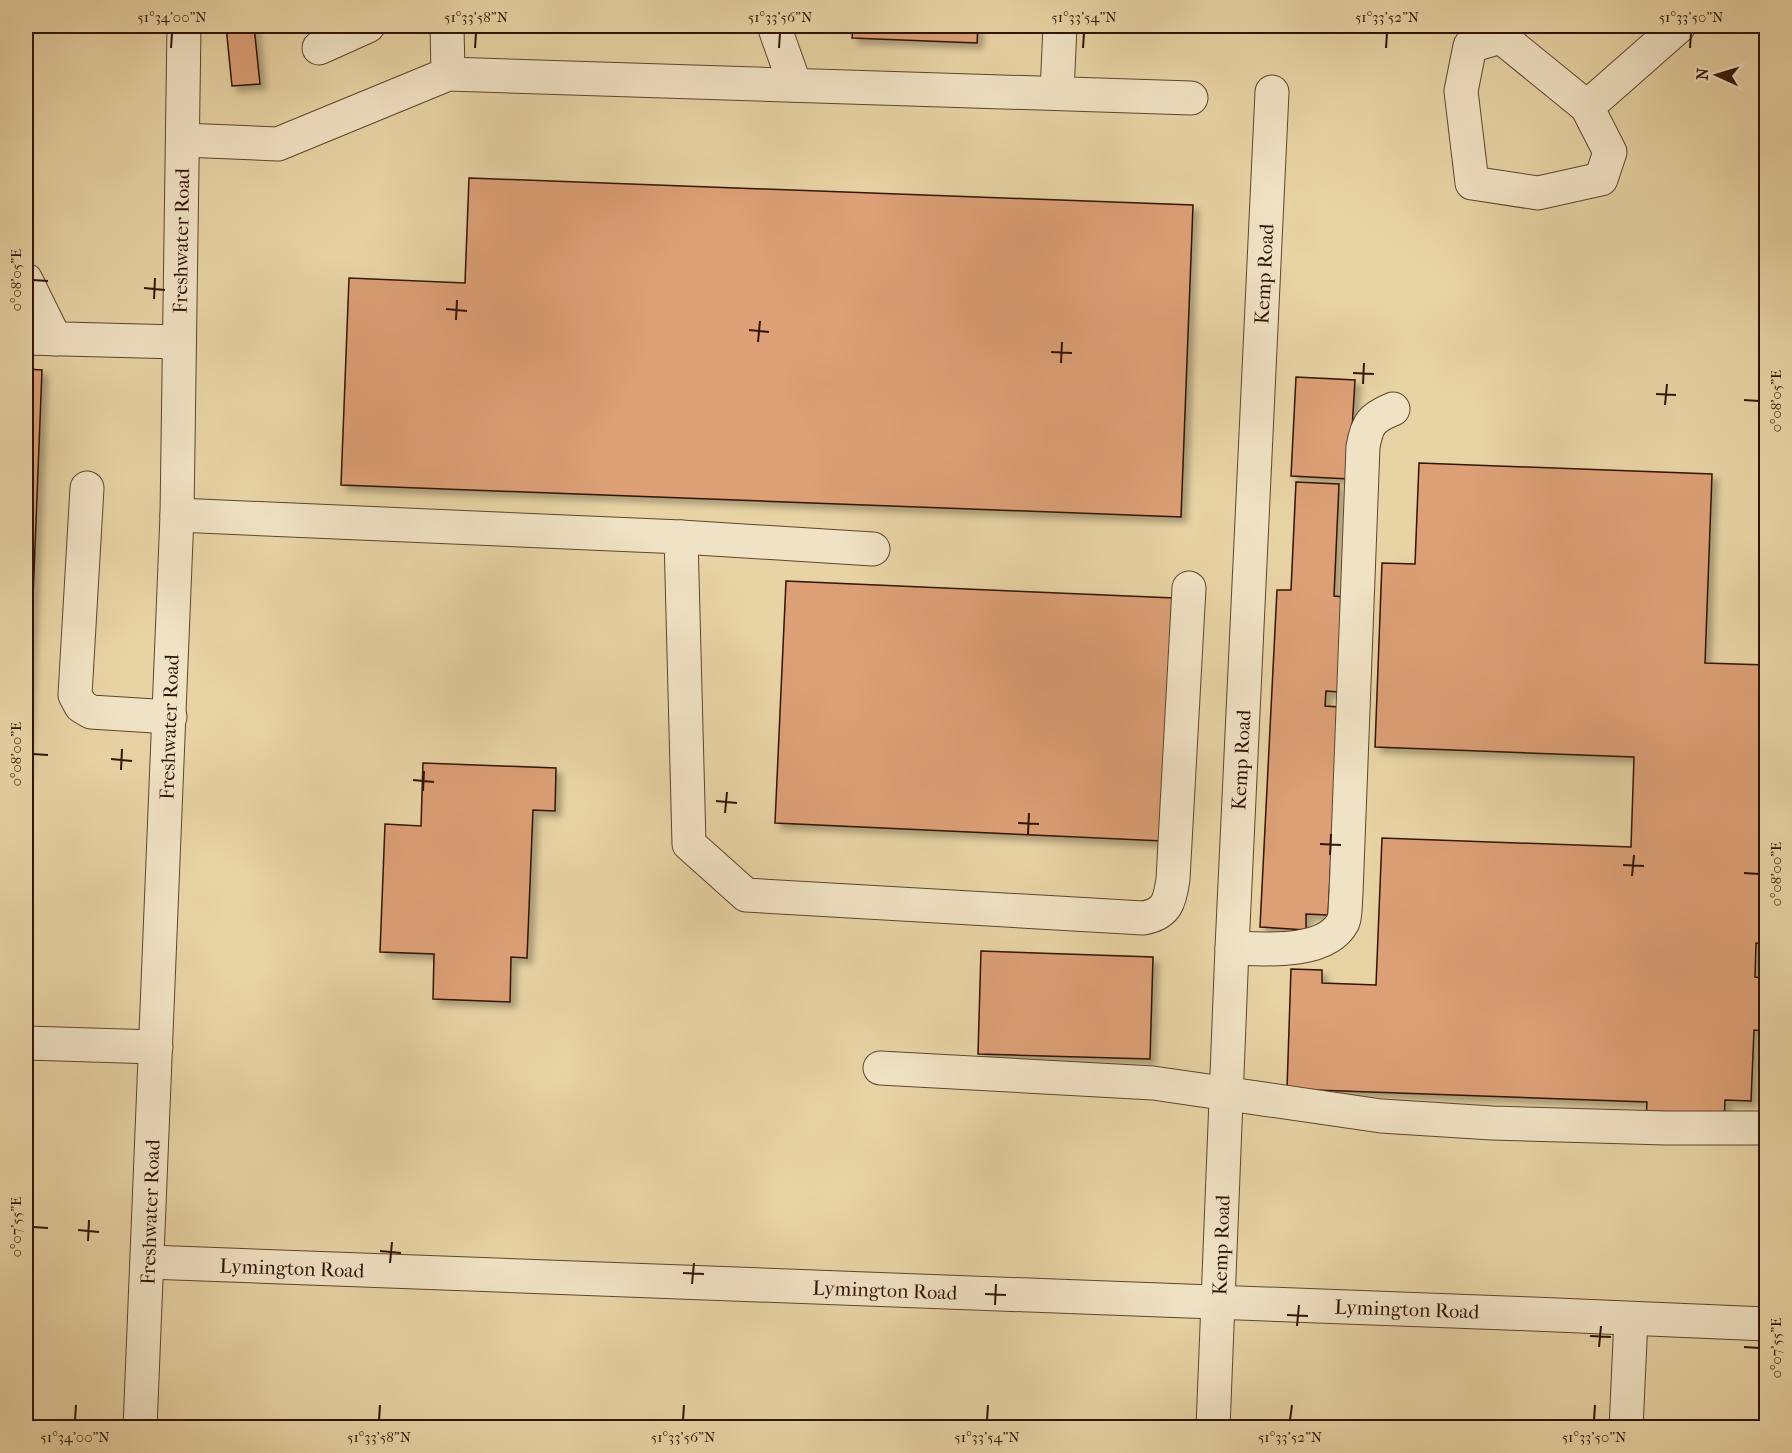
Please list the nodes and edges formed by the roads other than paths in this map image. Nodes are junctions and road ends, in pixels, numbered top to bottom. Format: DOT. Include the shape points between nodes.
graph roads {
  1 [pos="184,26"];
  2 [pos="368,26"];
  3 [pos="447,26"];
  4 [pos="774,26"];
  5 [pos="1059,26"];
  6 [pos="1679,26"];
  7 [pos="319,48"];
  8 [pos="448,74"];
  9 [pos="795,85"];
  10 [pos="1272,92"];
  11 [pos="1057,93"];
  12 [pos="1191,98"];
  13 [pos="1587,106"];
  14 [pos="183,140"];
  15 [pos="26,280"];
  16 [pos="40,339"];
  17 [pos="179,342"];
  18 [pos="1393,409"];
  19 [pos="87,488"];
  20 [pos="177,515"];
  21 [pos="681,537"];
  22 [pos="873,549"];
  23 [pos="1189,588"];
  24 [pos="170,717"];
  25 [pos="1232,948"];
  26 [pos="26,1043"];
  27 [pos="156,1047"];
  28 [pos="880,1068"];
  29 [pos="1227,1095"];
  30 [pos="1767,1128"];
  31 [pos="148,1262"];
  32 [pos="1219,1302"];
  33 [pos="1631,1319"];
  34 [pos="1767,1324"];
  35 [pos="140,1428"];
  36 [pos="1213,1428"];
  37 [pos="1626,1428"];
  1 -- 14 [label="street, Freshwater Road"];
  2 -- 7 [label="street"];
  3 -- 8 [label="street"];
  4 -- 9 [label="street"];
  5 -- 11 [label="street"];
  6 -- 13 [label="street"];
  8 -- 9 [label="street"];
  8 -- 14 [label="street" via="278,144"];
  9 -- 11 [label="street"];
  10 -- 25 [label="street, Kemp Road"];
  11 -- 12 [label="street"];
  13 -- 13 [label="street" via="1610,152 1601,179 1538,194 1472,183 1461,91 1470,46 1501,37"];
  14 -- 17 [label="street, Freshwater Road"];
  15 -- 16 [label="street"];
  16 -- 17 [label="street"];
  17 -- 20 [label="street, Freshwater Road"];
  18 -- 25 [label="street" via="1377,415 1365,433 1363,447 1343,921 1329,938 1311,945 1275,950"];
  19 -- 24 [label="street" via="75,695 81,706 91,711"];
  20 -- 21 [label="street"];
  20 -- 24 [label="street, Freshwater Road"];
  21 -- 22 [label="street"];
  21 -- 23 [label="street" via="689,844 746,895 1155,916 1165,908 1173,879"];
  24 -- 27 [label="street, Freshwater Road"];
  25 -- 29 [label="street, Kemp Road"];
  26 -- 27 [label="street"];
  27 -- 31 [label="street, Freshwater Road"];
  28 -- 29 [label="street" via="1153,1083"];
  29 -- 30 [label="street" via="1382,1116 1492,1123"];
  29 -- 32 [label="street, Kemp Road"];
  31 -- 32 [label="street, Lymington Road"];
  31 -- 35 [label="street, Freshwater Road"];
  32 -- 33 [label="street, Lymington Road"];
  32 -- 36 [label="street, Kemp Road"];
  33 -- 34 [label="street, Lymington Road"];
  33 -- 37 [label="street"];
}
